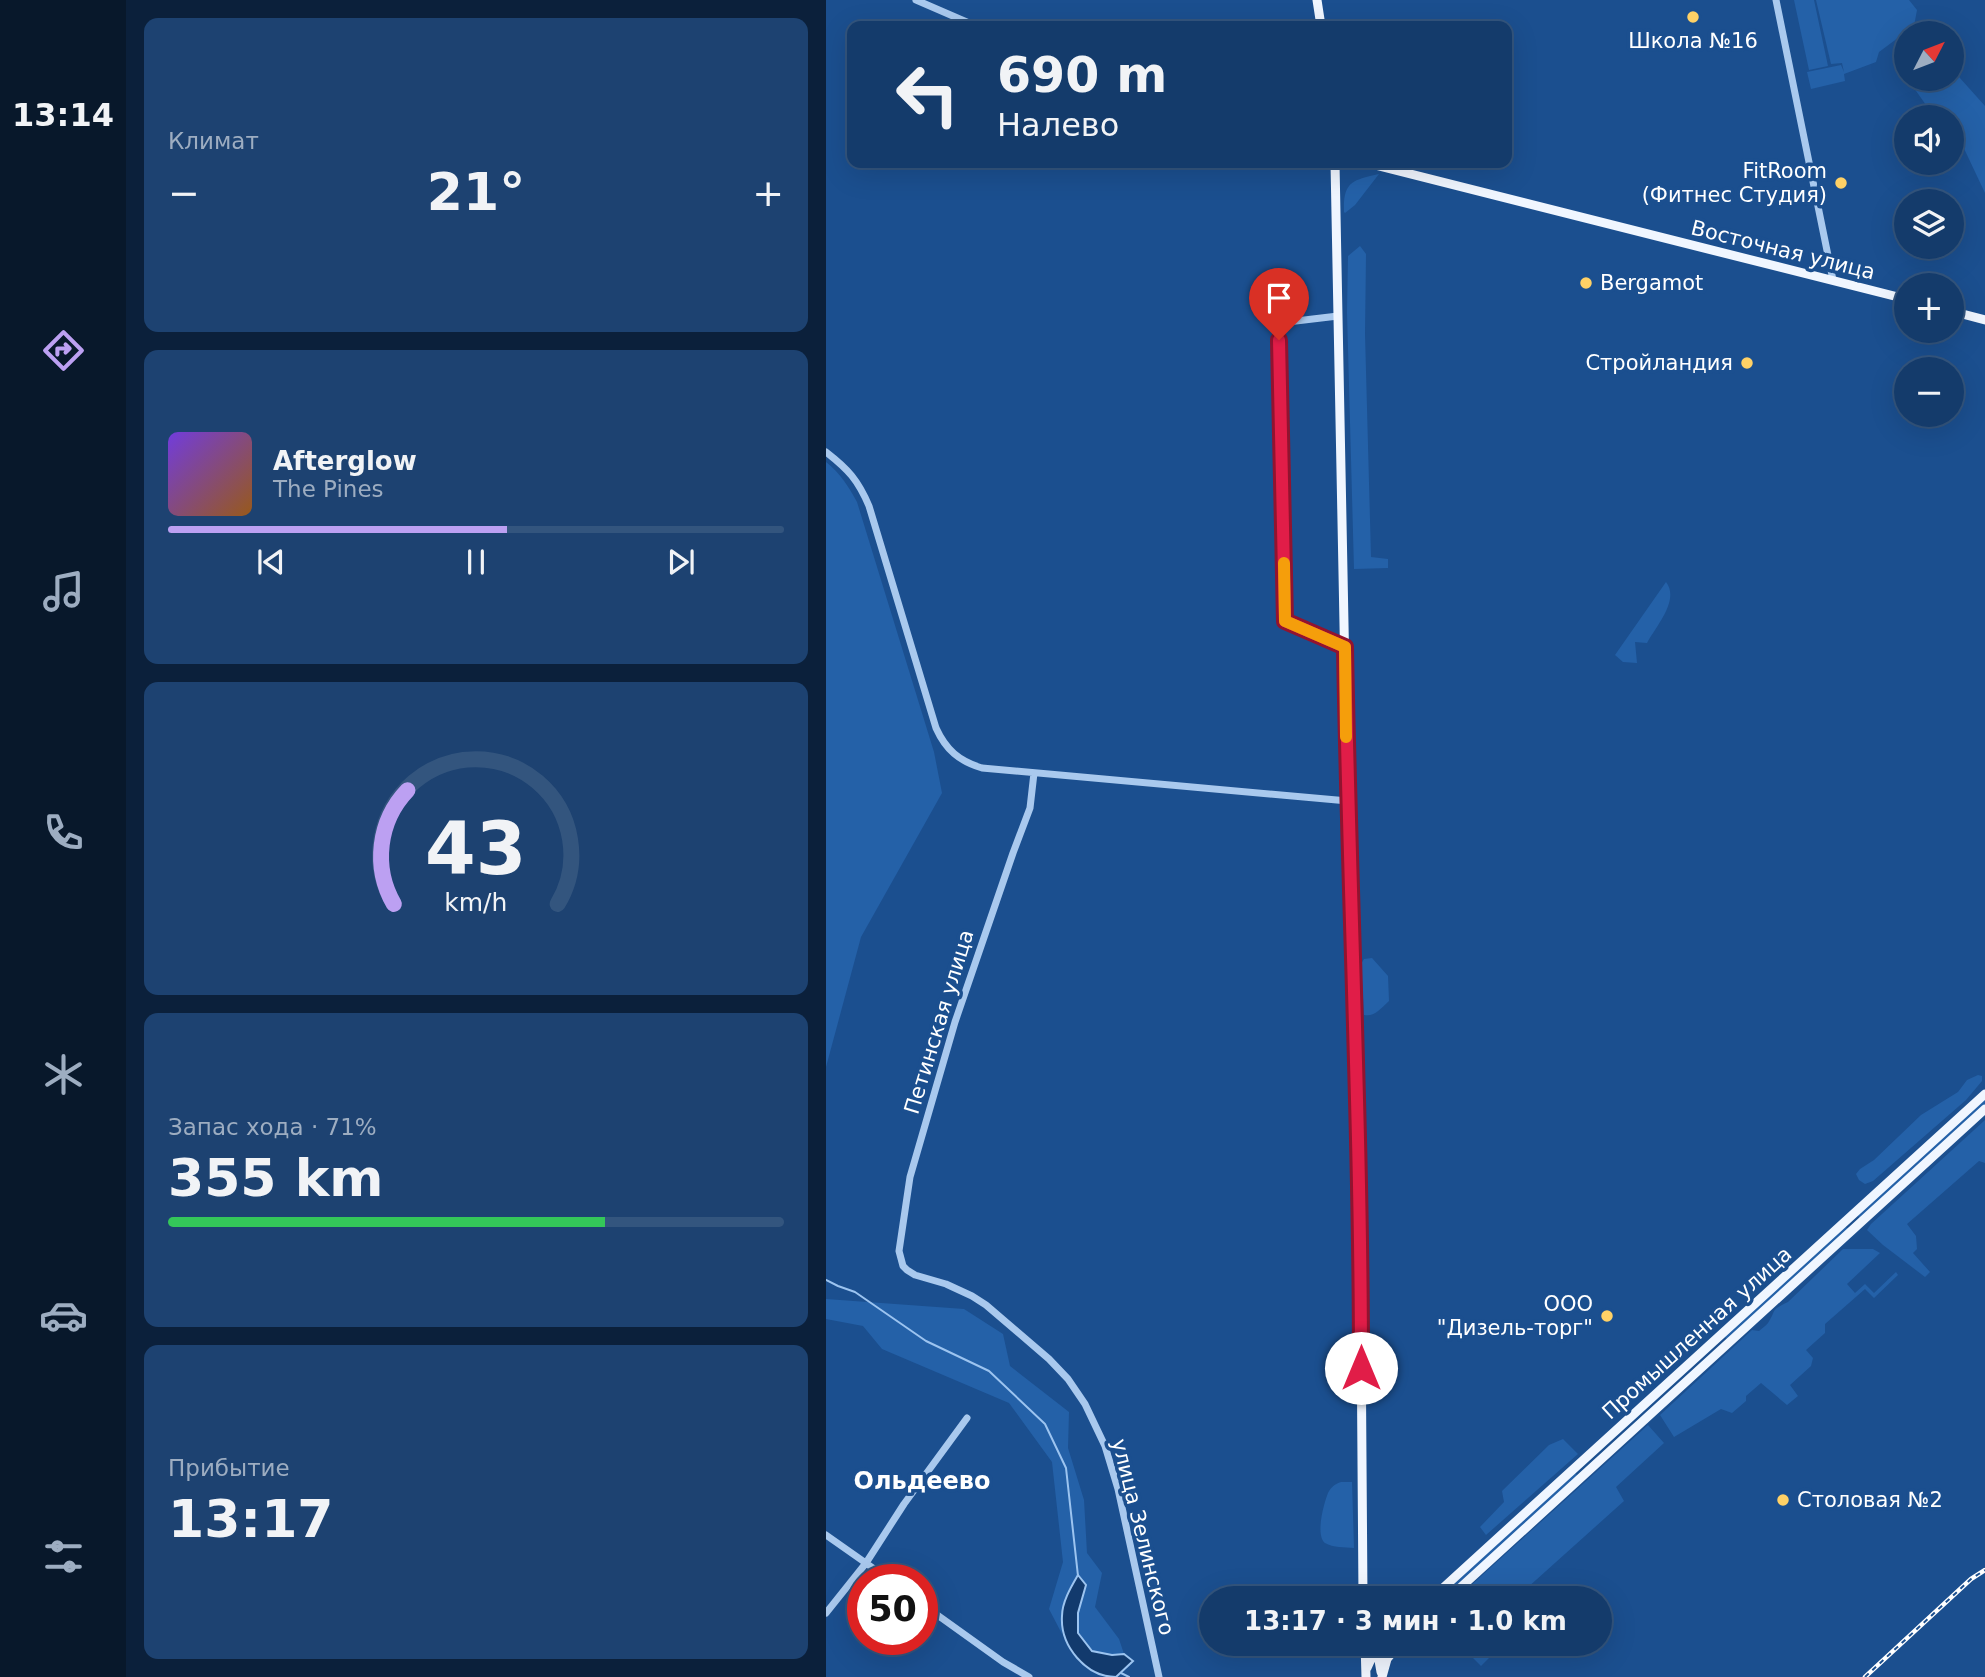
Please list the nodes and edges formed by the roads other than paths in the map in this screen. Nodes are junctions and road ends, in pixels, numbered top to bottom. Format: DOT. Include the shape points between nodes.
graph roads {
  1 [pos="916,0"];
  2 [pos="1317,0"];
  3 [pos="1776,0"];
  4 [pos="964,21"];
  5 [pos="1320,21"];
  6 [pos="1335,168"];
  7 [pos="1387,168"];
  8 [pos="1833,280"];
  9 [pos="1894,296"];
  10 [pos="1964,314"];
  11 [pos="1338,316"];
  12 [pos="1985,320"];
  13 [pos="826,452"];
  14 [pos="1345,647"];
  15 [pos="1034,773"];
  16 [pos="1348,801"];
  17 [pos="1985,1094"];
  18 [pos="1985,1109"];
  19 [pos="1849,1217"];
  20 [pos="1857,1226"];
  21 [pos="898,1251"];
  22 [pos="1712,1342"];
  23 [pos="1720,1351"];
  24 [pos="1642,1407"];
  25 [pos="1649,1415"];
  26 [pos="967,1418"];
  27 [pos="1589,1455"];
  28 [pos="1597,1463"];
  29 [pos="826,1535"];
  30 [pos="866,1563"];
  31 [pos="1363,1586"];
  32 [pos="1445,1586"];
  33 [pos="1463,1586"];
  34 [pos="826,1613"];
  35 [pos="938,1615"];
  36 [pos="1365,1656"];
  37 [pos="1373,1656"];
  38 [pos="1379,1656"];
  39 [pos="1389,1656"];
  40 [pos="1366,1674"];
  41 [pos="1029,1677"];
  42 [pos="1159,1677"];
  43 [pos="1382,1677"];
  1 -- 4 [label="street"];
  2 -- 5 [label="main road"];
  3 -- 8 [label="street"];
  6 -- 11 [label="main road"];
  7 -- 8 [label="main road, Восточная улица"];
  8 -- 9 [label="main road, Восточная улица"];
  10 -- 12 [label="main road"];
  11 -- 14 [label="main road"];
  11 -- 14 [label="street" via="1279,323 1285,621"];
  13 -- 15 [label="street" via="854,477 869,506 942,741 967,764"];
  14 -- 16 [label="main road"];
  15 -- 16 [label="street"];
  15 -- 21 [label="street, Петинская улица" via="1030,808 956,1022 910,1177"];
  16 -- 31 [label="main road" via="1360,1189"];
  17 -- 19 [label="main road, Промышленная улица"];
  18 -- 20 [label="main road, Промышленная улица"];
  19 -- 20 [label="main road"];
  19 -- 22 [label="main road, Промышленная улица"];
  20 -- 23 [label="main road, Промышленная улица"];
  21 -- 42 [label="street, улица Зелинского" via="903,1266 915,1275 946,1283 986,1305 1049,1359 1085,1404 1118,1489"];
  22 -- 23 [label="main road"];
  22 -- 24 [label="main road, Промышленная улица"];
  23 -- 25 [label="main road, Промышленная улица"];
  24 -- 25 [label="main road"];
  24 -- 27 [label="main road, Промышленная улица"];
  25 -- 28 [label="main road, Промышленная улица"];
  26 -- 30 [label="street"];
  27 -- 28 [label="main road"];
  27 -- 32 [label="main road, Промышленная улица"];
  28 -- 33 [label="main road, Промышленная улица"];
  29 -- 30 [label="street"];
  30 -- 34 [label="street"];
  35 -- 41 [label="street"];
  36 -- 40 [label="main road"];
  37 -- 40 [label="main road"];
  38 -- 43 [label="main road"];
  39 -- 43 [label="main road"];
}
